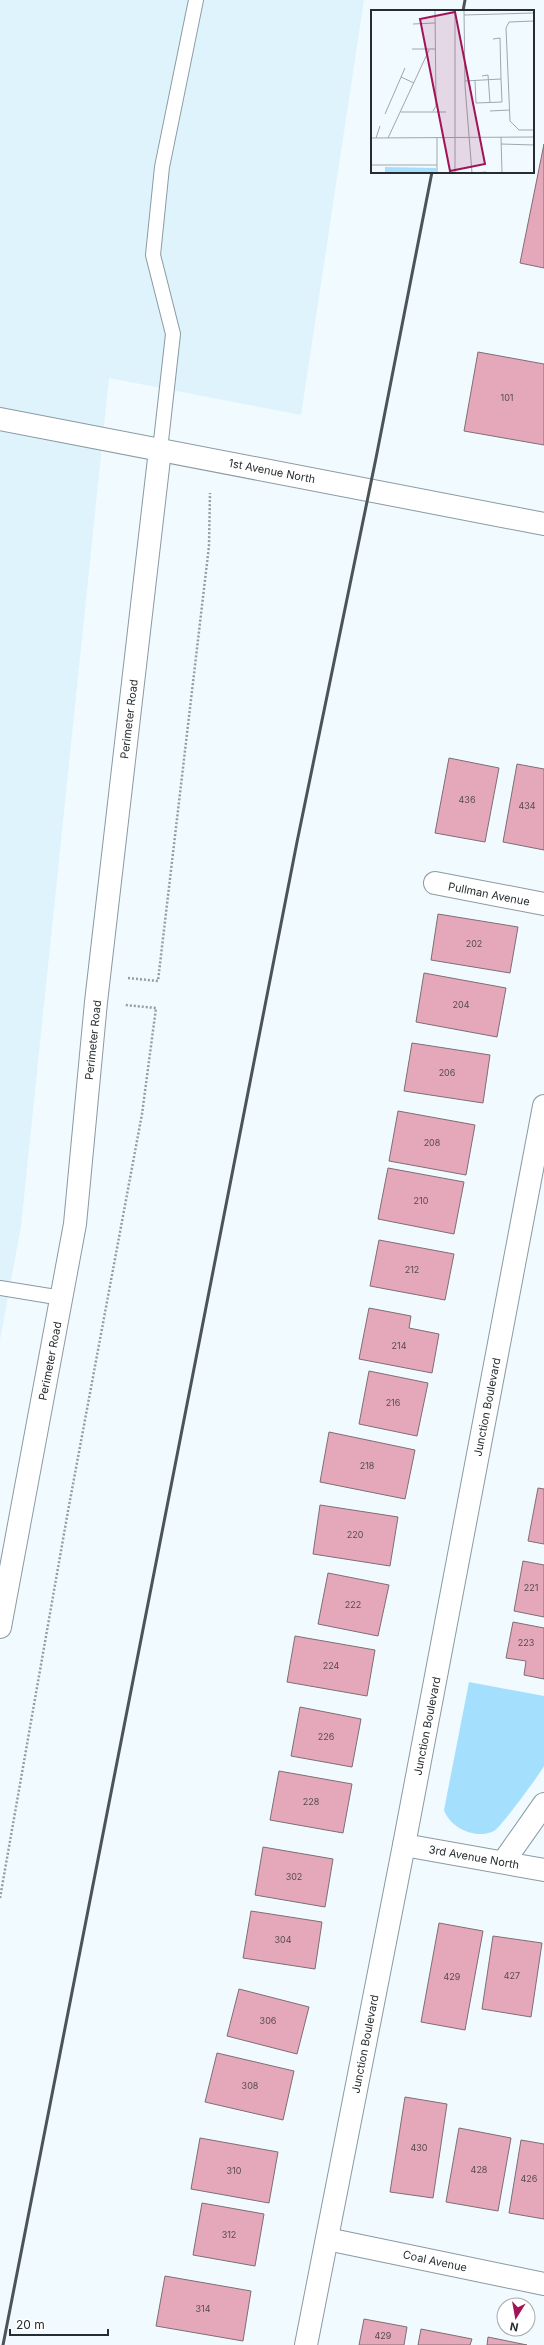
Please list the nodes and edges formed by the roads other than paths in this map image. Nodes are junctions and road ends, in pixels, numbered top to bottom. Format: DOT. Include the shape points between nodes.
graph roads {
  1 [pos="196,0"];
  2 [pos="0,419"];
  3 [pos="160,450"];
  4 [pos="544,524"];
  5 [pos="434,883"];
  6 [pos="544,904"];
  7 [pos="544,1106"];
  8 [pos="0,1288"];
  9 [pos="62,1298"];
  10 [pos="0,1627"];
  11 [pos="544,1804"];
  12 [pos="404,1845"];
  13 [pos="504,1861"];
  14 [pos="544,1870"];
  15 [pos="327,2239"];
  16 [pos="544,2284"];
  17 [pos="306,2345"];
  1 -- 3 [label="lane" via="162,167 153,255 172,334"];
  2 -- 3 [label="street, 1st Avenue North"];
  3 -- 4 [label="street, 1st Avenue North"];
  3 -- 9 [label="street, Perimeter Road" via="96,1002 75,1224"];
  5 -- 6 [label="street, Pullman Avenue"];
  7 -- 12 [label="street, Junction Boulevard"];
  8 -- 9 [label="lane"];
  9 -- 10 [label="street, Perimeter Road"];
  11 -- 13 [label="street"];
  12 -- 13 [label="street, 3rd Avenue North"];
  12 -- 15 [label="street, Junction Boulevard"];
  13 -- 14 [label="street, 3rd Avenue North"];
  15 -- 16 [label="street, Coal Avenue"];
  15 -- 17 [label="street, Junction Boulevard"];
}
